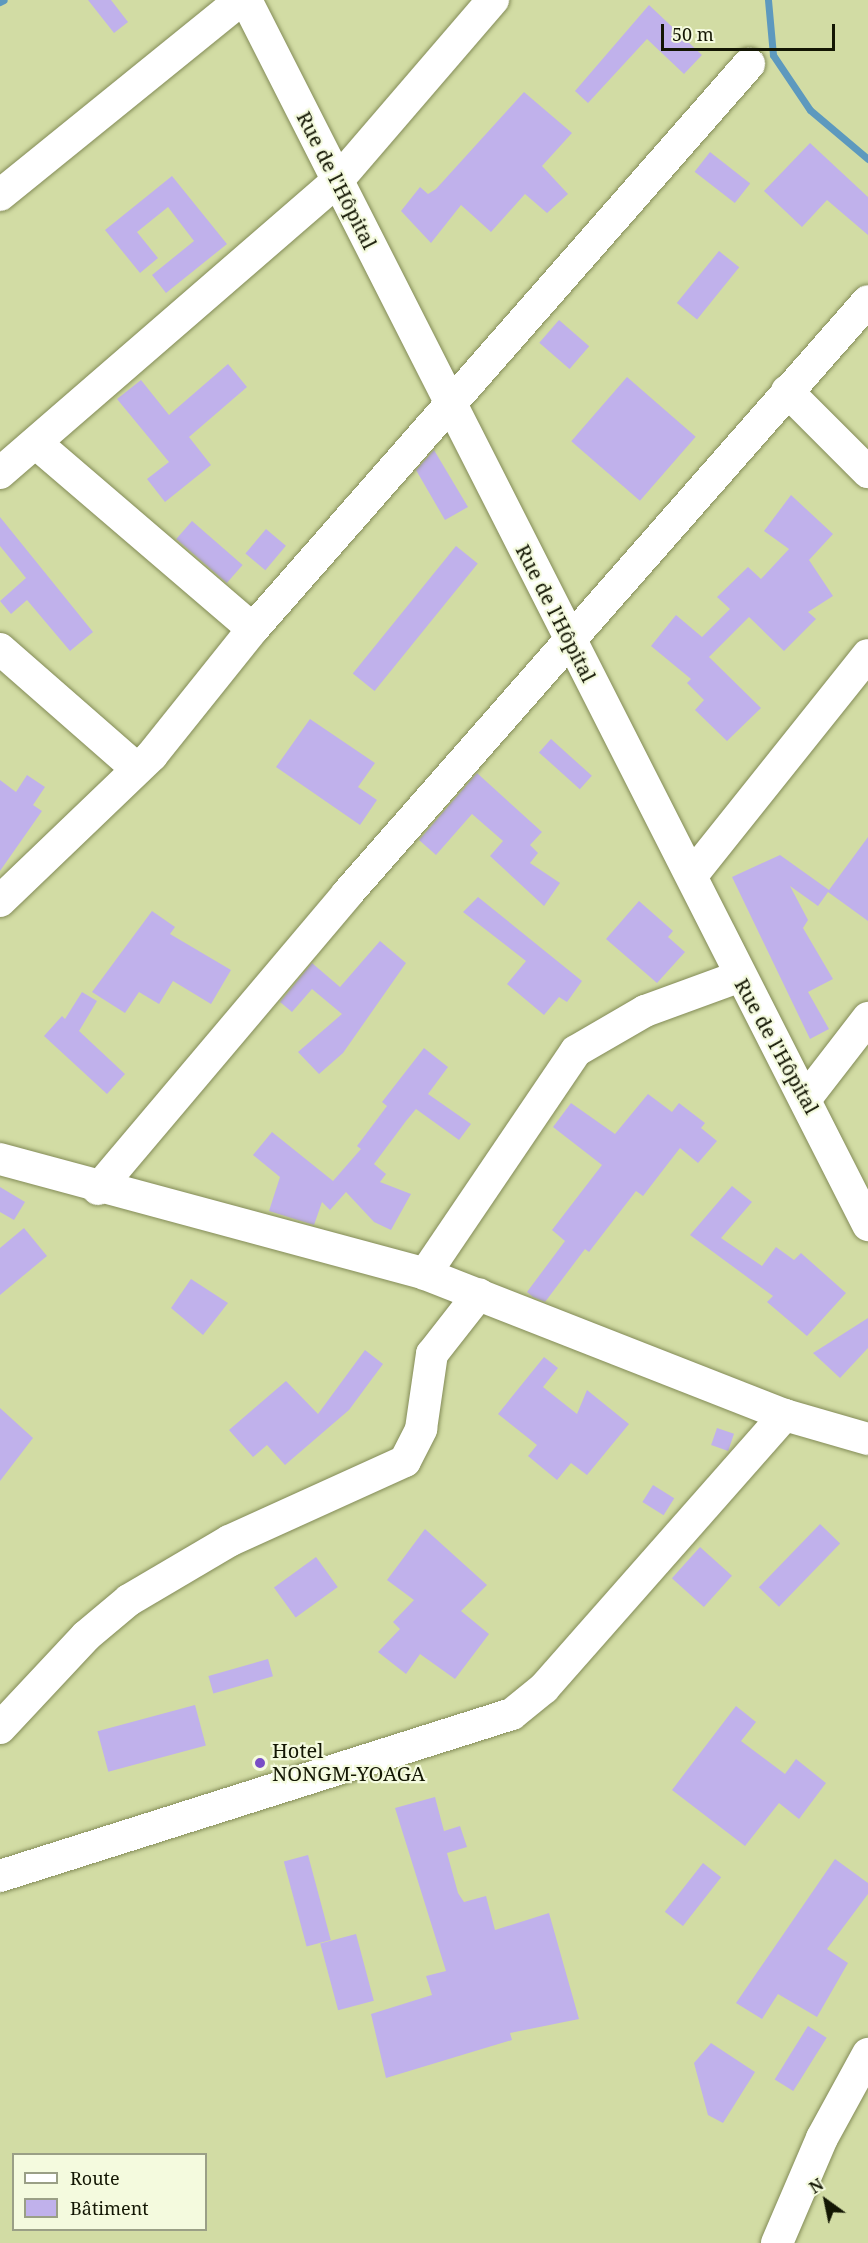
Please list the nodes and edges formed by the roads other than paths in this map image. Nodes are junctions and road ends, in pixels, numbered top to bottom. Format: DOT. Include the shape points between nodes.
graph roads {
  1 [pos="241,0"];
  2 [pos="246,0"];
  3 [pos="493,0"];
  4 [pos="749,64"];
  5 [pos="338,180"];
  6 [pos="0,195"];
  7 [pos="868,301"];
  8 [pos="787,391"];
  9 [pos="450,407"];
  10 [pos="38,444"];
  11 [pos="868,472"];
  12 [pos="0,473"];
  13 [pos="253,629"];
  14 [pos="572,643"];
  15 [pos="0,649"];
  16 [pos="868,655"];
  17 [pos="137,769"];
  18 [pos="693,874"];
  19 [pos="0,901"];
  20 [pos="738,977"];
  21 [pos="868,1018"];
  22 [pos="807,1097"];
  23 [pos="0,1159"];
  24 [pos="98,1189"];
  25 [pos="868,1225"];
  26 [pos="425,1274"];
  27 [pos="479,1294"];
  28 [pos="785,1415"];
  29 [pos="868,1439"];
  30 [pos="0,1728"];
  31 [pos="0,1876"];
  32 [pos="868,2054"];
  33 [pos="777,2243"];
  1 -- 6 [label="street"];
  2 -- 5 [label="street, Rue de l'Hôpital"];
  3 -- 5 [label="street"];
  4 -- 9 [label="street"];
  5 -- 9 [label="street, Rue de l'Hôpital"];
  5 -- 10 [label="street"];
  7 -- 8 [label="street"];
  8 -- 11 [label="street"];
  8 -- 14 [label="street"];
  9 -- 13 [label="street"];
  9 -- 14 [label="street, Rue de l'Hôpital"];
  10 -- 12 [label="street"];
  10 -- 13 [label="street"];
  13 -- 17 [label="street"];
  14 -- 18 [label="street, Rue de l'Hôpital"];
  14 -- 24 [label="street" via="347,894"];
  15 -- 17 [label="street"];
  16 -- 18 [label="street"];
  17 -- 19 [label="street"];
  18 -- 20 [label="street, Rue de l'Hôpital"];
  20 -- 22 [label="street, Rue de l'Hôpital"];
  20 -- 26 [label="street" via="645,1011 576,1052"];
  21 -- 22 [label="street"];
  22 -- 25 [label="street, Rue de l'Hôpital"];
  23 -- 24 [label="street"];
  24 -- 26 [label="street"];
  26 -- 27 [label="street"];
  27 -- 28 [label="street"];
  27 -- 30 [label="street" via="432,1354 421,1429 405,1461 229,1541 129,1600 86,1636"];
  28 -- 29 [label="street"];
  28 -- 31 [label="street" via="544,1688 512,1714"];
  32 -- 33 [label="street" via="822,2138"];
}
